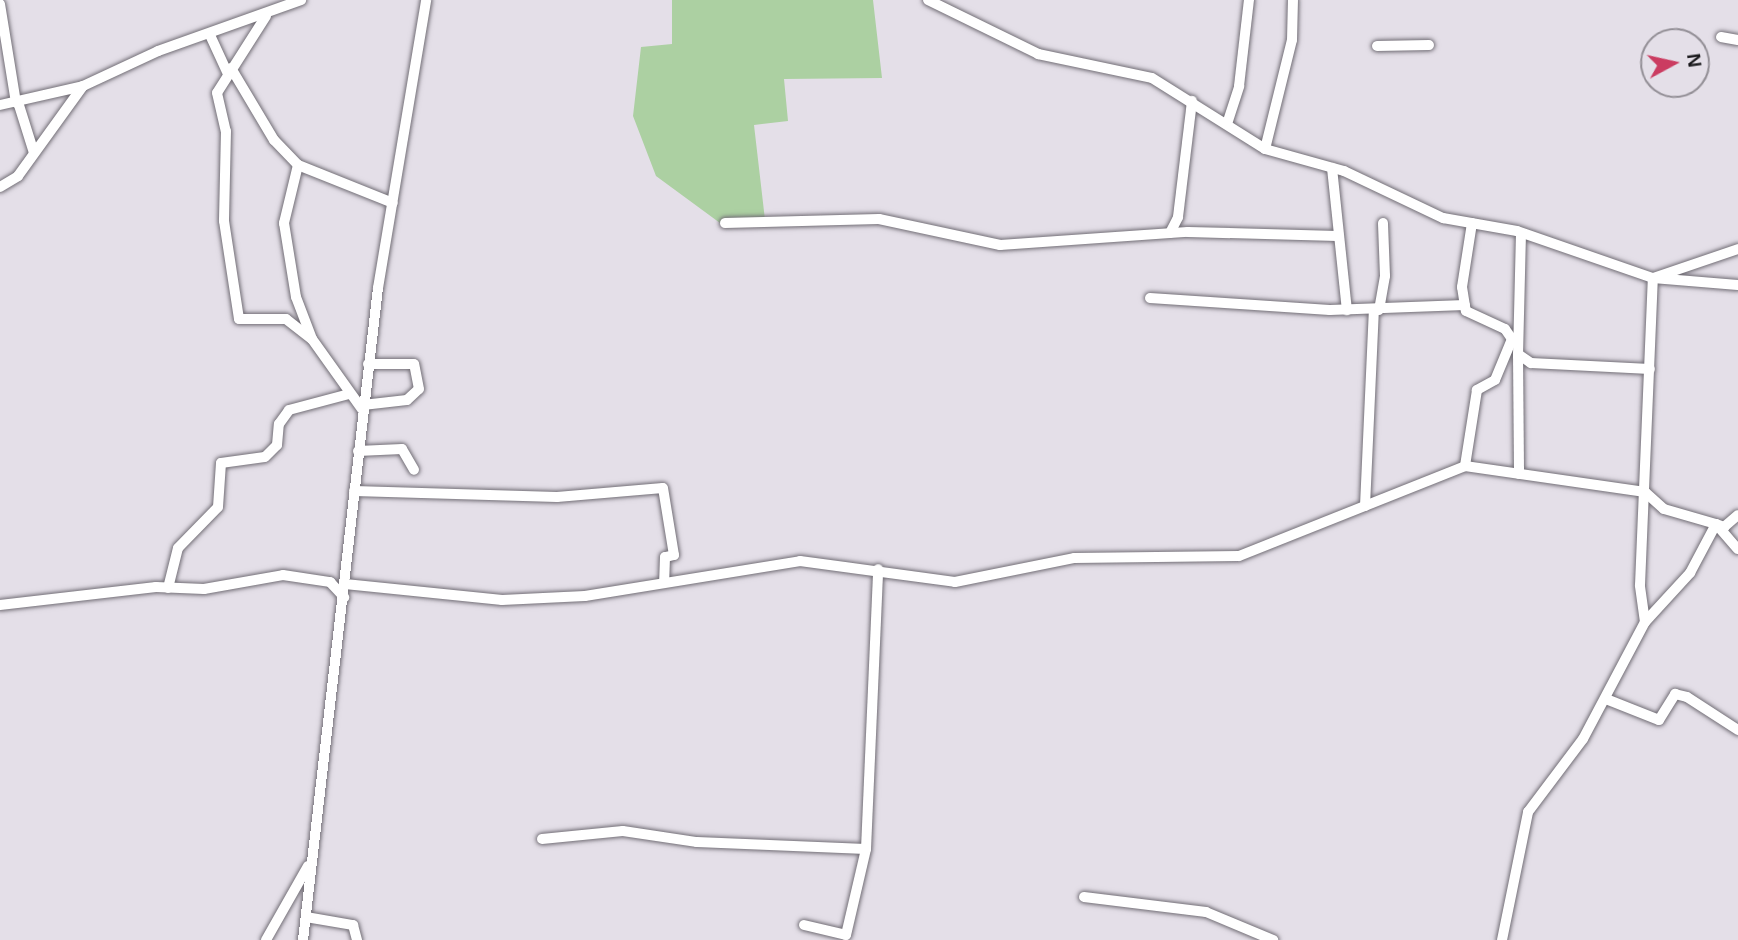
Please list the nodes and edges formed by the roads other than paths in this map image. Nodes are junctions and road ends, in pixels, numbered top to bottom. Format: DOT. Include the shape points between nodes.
graph roads {
  1 [pos="300,0"];
  2 [pos="426,0"];
  3 [pos="928,0"];
  4 [pos="1249,0"];
  5 [pos="1293,0"];
  6 [pos="0,4"];
  7 [pos="266,16"];
  8 [pos="210,35"];
  9 [pos="1721,37"];
  10 [pos="1738,40"];
  11 [pos="1429,45"];
  12 [pos="1377,46"];
  13 [pos="229,70"];
  14 [pos="83,86"];
  15 [pos="1192,101"];
  16 [pos="17,102"];
  17 [pos="0,105"];
  18 [pos="1227,124"];
  19 [pos="1265,149"];
  20 [pos="34,153"];
  21 [pos="298,165"];
  22 [pos="1332,167"];
  23 [pos="0,187"];
  24 [pos="393,203"];
  25 [pos="725,223"];
  26 [pos="1382,223"];
  27 [pos="1472,223"];
  28 [pos="1170,233"];
  29 [pos="1521,233"];
  30 [pos="1337,236"];
  31 [pos="1738,249"];
  32 [pos="1738,259"];
  33 [pos="1716,261"];
  34 [pos="1653,278"];
  35 [pos="1738,285"];
  36 [pos="1150,299"];
  37 [pos="1465,304"];
  38 [pos="1347,310"];
  39 [pos="1377,310"];
  40 [pos="312,339"];
  41 [pos="1518,354"];
  42 [pos="368,364"];
  43 [pos="1650,369"];
  44 [pos="349,394"];
  45 [pos="363,407"];
  46 [pos="358,451"];
  47 [pos="1465,466"];
  48 [pos="414,470"];
  49 [pos="1520,474"];
  50 [pos="354,491"];
  51 [pos="1645,492"];
  52 [pos="1365,506"];
  53 [pos="1738,514"];
  54 [pos="1716,524"];
  55 [pos="1738,549"];
  56 [pos="878,569"];
  57 [pos="664,581"];
  58 [pos="345,584"];
  59 [pos="168,588"];
  60 [pos="344,597"];
  61 [pos="0,605"];
  62 [pos="1645,622"];
  63 [pos="1606,699"];
  64 [pos="1738,730"];
  65 [pos="542,839"];
  66 [pos="314,849"];
  67 [pos="866,849"];
  68 [pos="1084,897"];
  69 [pos="306,917"];
  70 [pos="804,925"];
  71 [pos="846,937"];
  72 [pos="267,940"];
  73 [pos="303,940"];
  74 [pos="357,940"];
  75 [pos="1273,940"];
  76 [pos="1502,940"];
  1 -- 7 [label="street"];
  2 -- 24 [label="street"];
  3 -- 15 [label="street" via="1038,54 1144,75"];
  4 -- 18 [label="street" via="1239,86"];
  5 -- 19 [label="street" via="1292,40"];
  6 -- 16 [label="street"];
  7 -- 8 [label="street"];
  7 -- 13 [label="street"];
  8 -- 13 [label="street"];
  8 -- 14 [label="street"];
  9 -- 10 [label="street"];
  11 -- 12 [label="street"];
  13 -- 21 [label="street" via="274,140"];
  13 -- 40 [label="street" via="217,93 226,131 222,209 239,319 286,319"];
  14 -- 16 [label="street"];
  14 -- 20 [label="street"];
  15 -- 18 [label="street"];
  15 -- 28 [label="street" via="1178,217"];
  16 -- 17 [label="street"];
  16 -- 20 [label="street"];
  18 -- 19 [label="street"];
  19 -- 22 [label="street"];
  20 -- 23 [label="street" via="18,176"];
  21 -- 24 [label="street"];
  21 -- 40 [label="street" via="284,235"];
  22 -- 27 [label="street" via="1443,218"];
  22 -- 30 [label="street"];
  24 -- 42 [label="street"];
  25 -- 28 [label="street" via="879,219 1000,246"];
  26 -- 39 [label="street" via="1385,276"];
  27 -- 29 [label="street"];
  27 -- 37 [label="street"];
  28 -- 30 [label="street"];
  29 -- 34 [label="street"];
  29 -- 41 [label="street"];
  30 -- 38 [label="street"];
  31 -- 33 [label="street"];
  32 -- 33 [label="street"];
  33 -- 34 [label="street"];
  34 -- 35 [label="street"];
  34 -- 43 [label="street"];
  36 -- 38 [label="street"];
  37 -- 39 [label="street"];
  37 -- 47 [label="street" via="1469,315 1499,325 1512,339 1495,380 1477,390"];
  38 -- 39 [label="street"];
  39 -- 52 [label="street"];
  40 -- 44 [label="street"];
  41 -- 43 [label="street" via="1531,363"];
  41 -- 49 [label="street"];
  42 -- 45 [label="street"];
  42 -- 45 [label="street" via="414,364 419,389 407,400"];
  43 -- 51 [label="street"];
  44 -- 45 [label="street"];
  44 -- 59 [label="street" via="289,410 269,454 221,463 218,507 178,548"];
  45 -- 46 [label="street"];
  46 -- 48 [label="street" via="402,449"];
  46 -- 50 [label="street"];
  47 -- 49 [label="street"];
  47 -- 52 [label="street"];
  49 -- 51 [label="street"];
  50 -- 57 [label="street" via="557,497 663,488 674,555 664,557"];
  50 -- 58 [label="street"];
  51 -- 54 [label="street" via="1664,509"];
  51 -- 62 [label="street"];
  52 -- 56 [label="street" via="1238,556 1074,558 955,582"];
  53 -- 54 [label="street" via="1724,527"];
  54 -- 55 [label="street"];
  54 -- 62 [label="street" via="1690,573"];
  56 -- 57 [label="street" via="800,561"];
  56 -- 67 [label="street"];
  57 -- 58 [label="street" via="585,597 477,601"];
  58 -- 60 [label="street"];
  59 -- 60 [label="street" via="314,576"];
  59 -- 61 [label="street"];
  60 -- 66 [label="street"];
  62 -- 63 [label="street"];
  63 -- 64 [label="street" via="1658,720 1675,694 1687,696"];
  63 -- 76 [label="street" via="1527,815"];
  65 -- 67 [label="street" via="622,831 697,842"];
  66 -- 69 [label="street"];
  66 -- 72 [label="street" via="301,886"];
  67 -- 71 [label="street"];
  68 -- 75 [label="street" via="1206,912"];
  69 -- 73 [label="street"];
  69 -- 74 [label="street" via="353,925"];
  70 -- 71 [label="street"];
}
